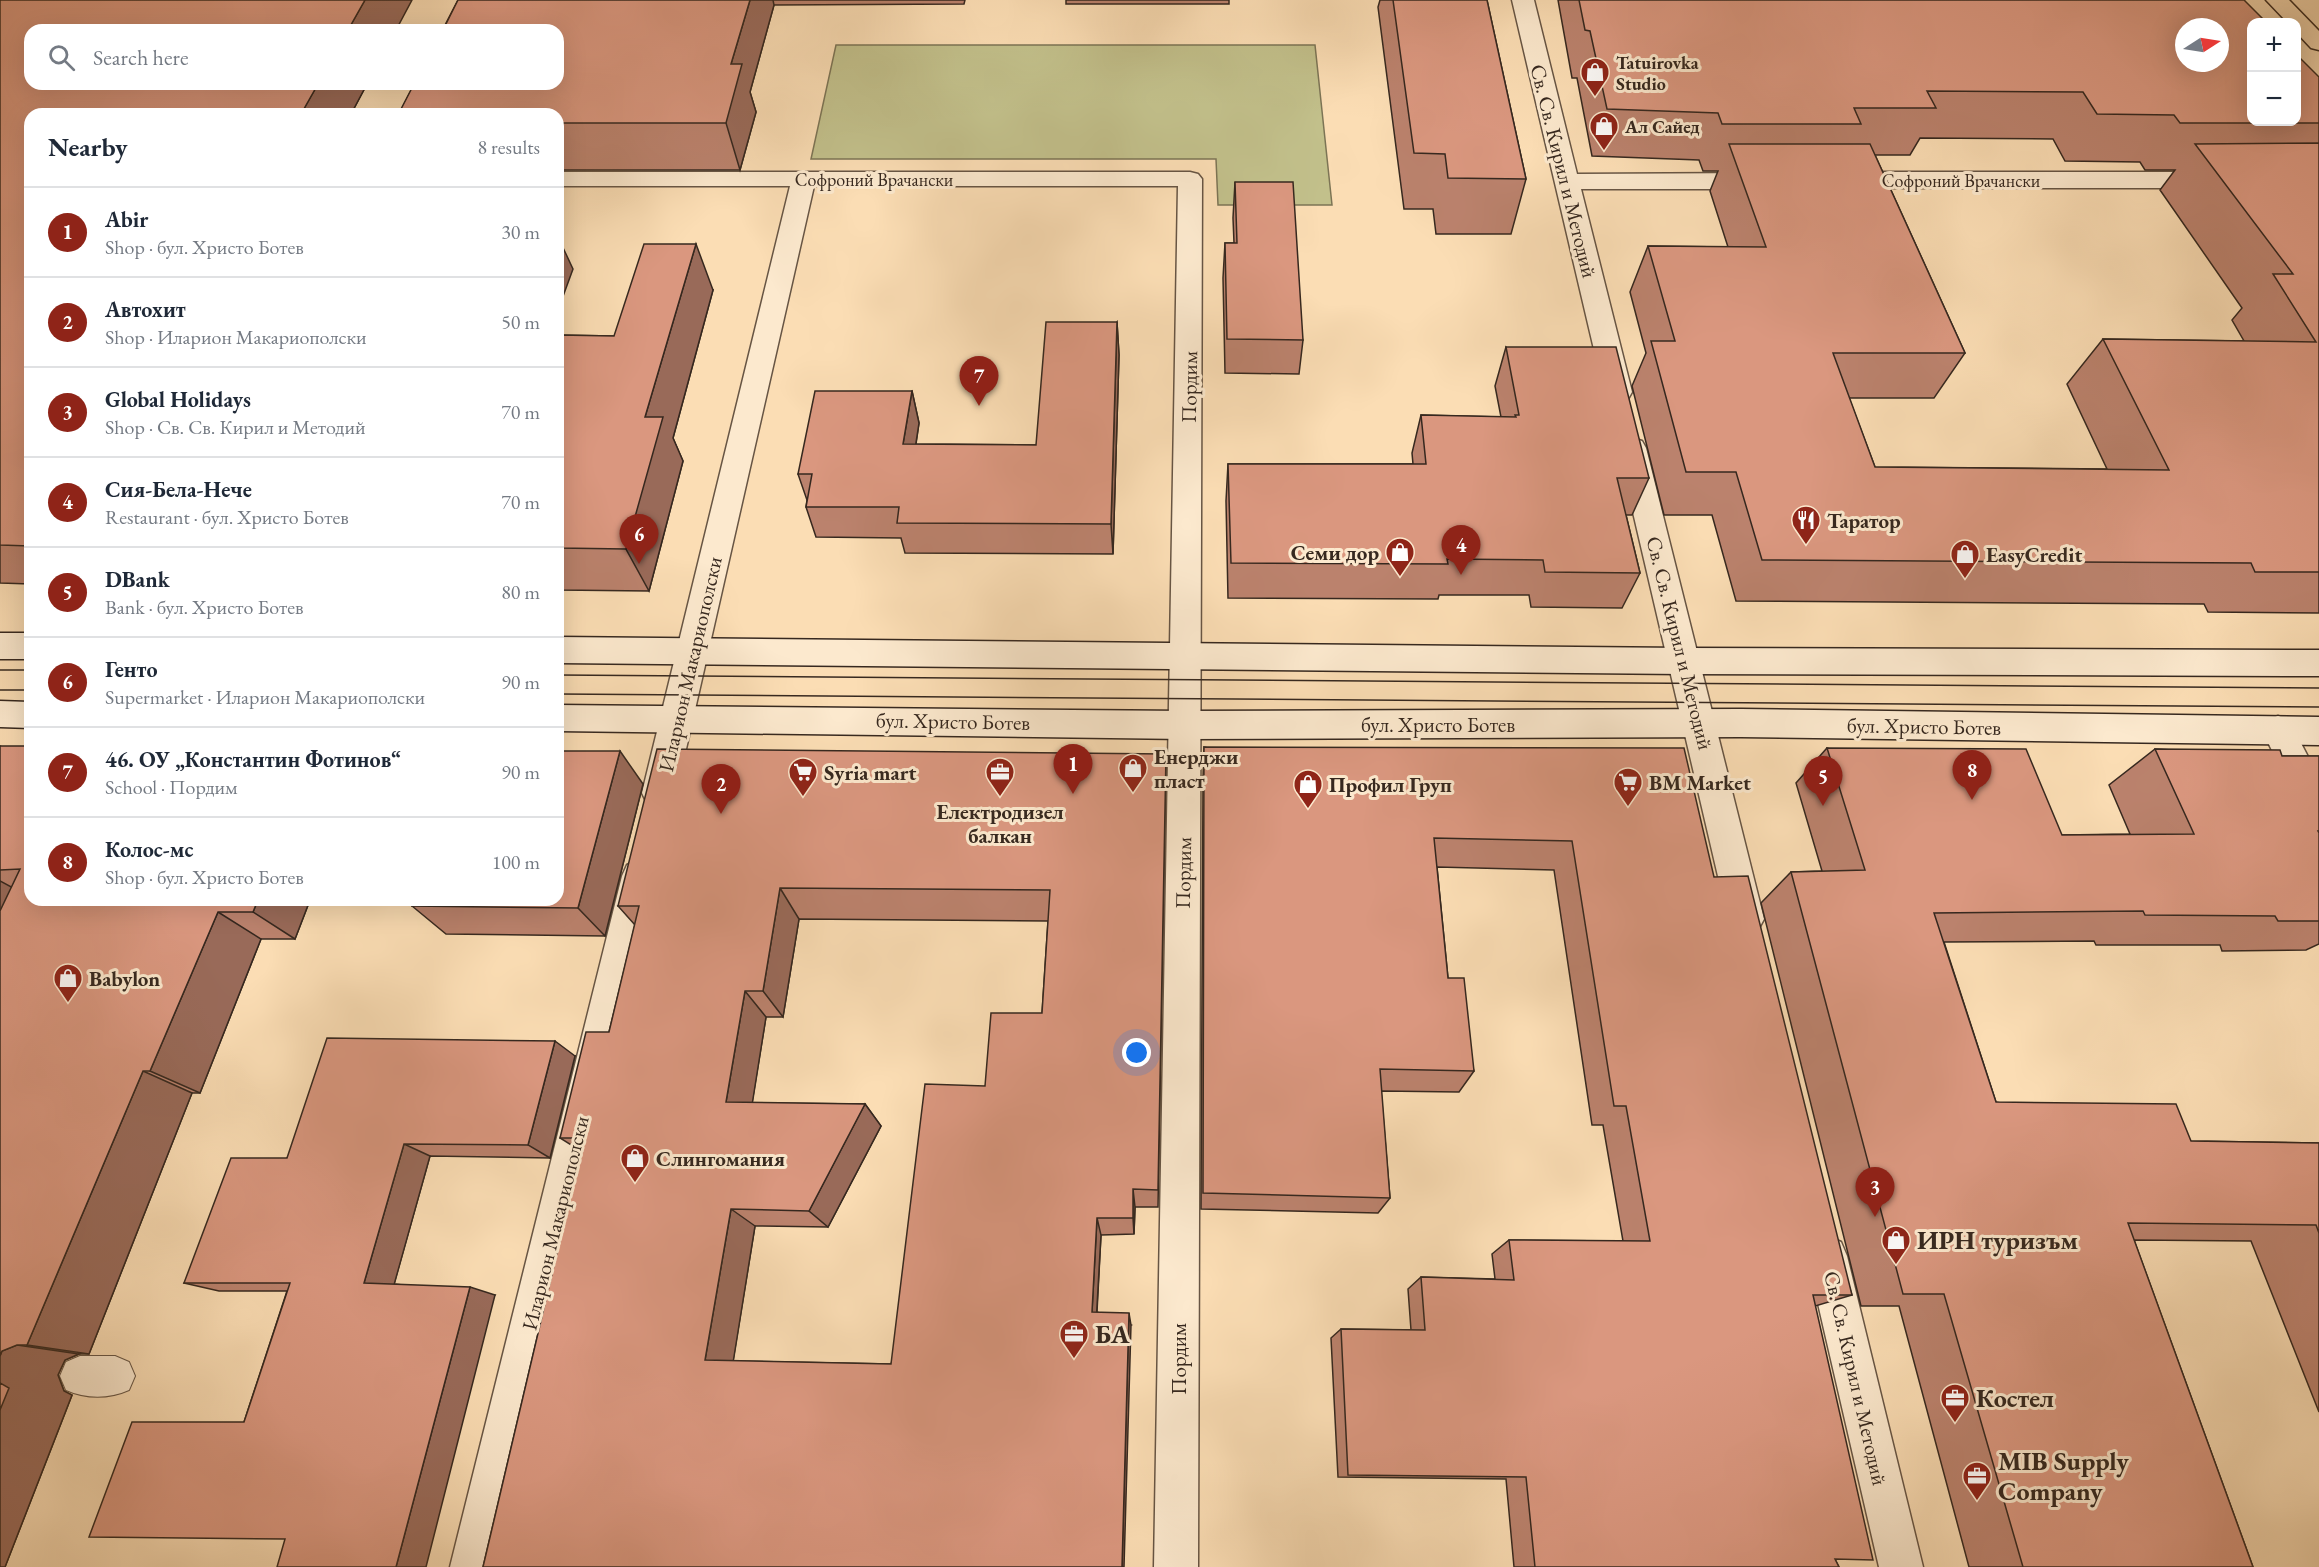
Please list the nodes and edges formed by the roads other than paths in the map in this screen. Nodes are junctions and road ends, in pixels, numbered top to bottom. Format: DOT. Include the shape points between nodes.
graph roads {
  1 [pos="1522,0"];
  2 [pos="2277,0"];
  3 [pos="2319,43"];
  4 [pos="564,179"];
  5 [pos="804,179"];
  6 [pos="1190,179"];
  7 [pos="1815,180"];
  8 [pos="2236,180"];
  9 [pos="1780,181"];
  10 [pos="1566,182"];
  11 [pos="0,646"];
  12 [pos="24,646"];
  13 [pos="564,650"];
  14 [pos="692,651"];
  15 [pos="1185,655"];
  16 [pos="1684,661"];
  17 [pos="2319,663"];
  18 [pos="0,714"];
  19 [pos="24,715"];
  20 [pos="564,718"];
  21 [pos="676,718"];
  22 [pos="1699,723"];
  23 [pos="1185,725"];
  24 [pos="2278,730"];
  25 [pos="2319,731"];
  26 [pos="2319,812"];
  27 [pos="1753,949"];
  28 [pos="1820,1229"];
  29 [pos="472,1567"];
  30 [pos="1176,1567"];
  31 [pos="1901,1567"];
  1 -- 10 [label="street, Св. Св. Кирил и Методий"];
  2 -- 3 [label="main road"];
  4 -- 5 [label="street, Софроний Врачански"];
  5 -- 6 [label="street, Софроний Врачански"];
  5 -- 14 [label="street, Иларион Макариополски"];
  6 -- 15 [label="street, Пордим"];
  7 -- 8 [label="street, Софроний Врачански"];
  9 -- 10 [label="street"];
  10 -- 16 [label="street, Св. Св. Кирил и Методий"];
  11 -- 12 [label="street"];
  13 -- 14 [label="street"];
  14 -- 15 [label="street"];
  14 -- 21 [label="street, Иларион Макариополски"];
  15 -- 16 [label="street"];
  15 -- 23 [label="street, Пордим"];
  16 -- 17 [label="street"];
  16 -- 22 [label="street, Св. Св. Кирил и Методий"];
  18 -- 19 [label="street"];
  20 -- 21 [label="street, бул. Христо Ботев"];
  21 -- 23 [label="street, бул. Христо Ботев"];
  21 -- 29 [label="street, Иларион Макариополски"];
  22 -- 23 [label="street, бул. Христо Ботев"];
  22 -- 24 [label="street, бул. Христо Ботев"];
  22 -- 27 [label="street, Св. Св. Кирил и Методий"];
  23 -- 30 [label="street, Пордим"];
  24 -- 25 [label="street, бул. Христо Ботев"];
  24 -- 26 [label="street"];
  28 -- 31 [label="street, Св. Св. Кирил и Методий"];
}
